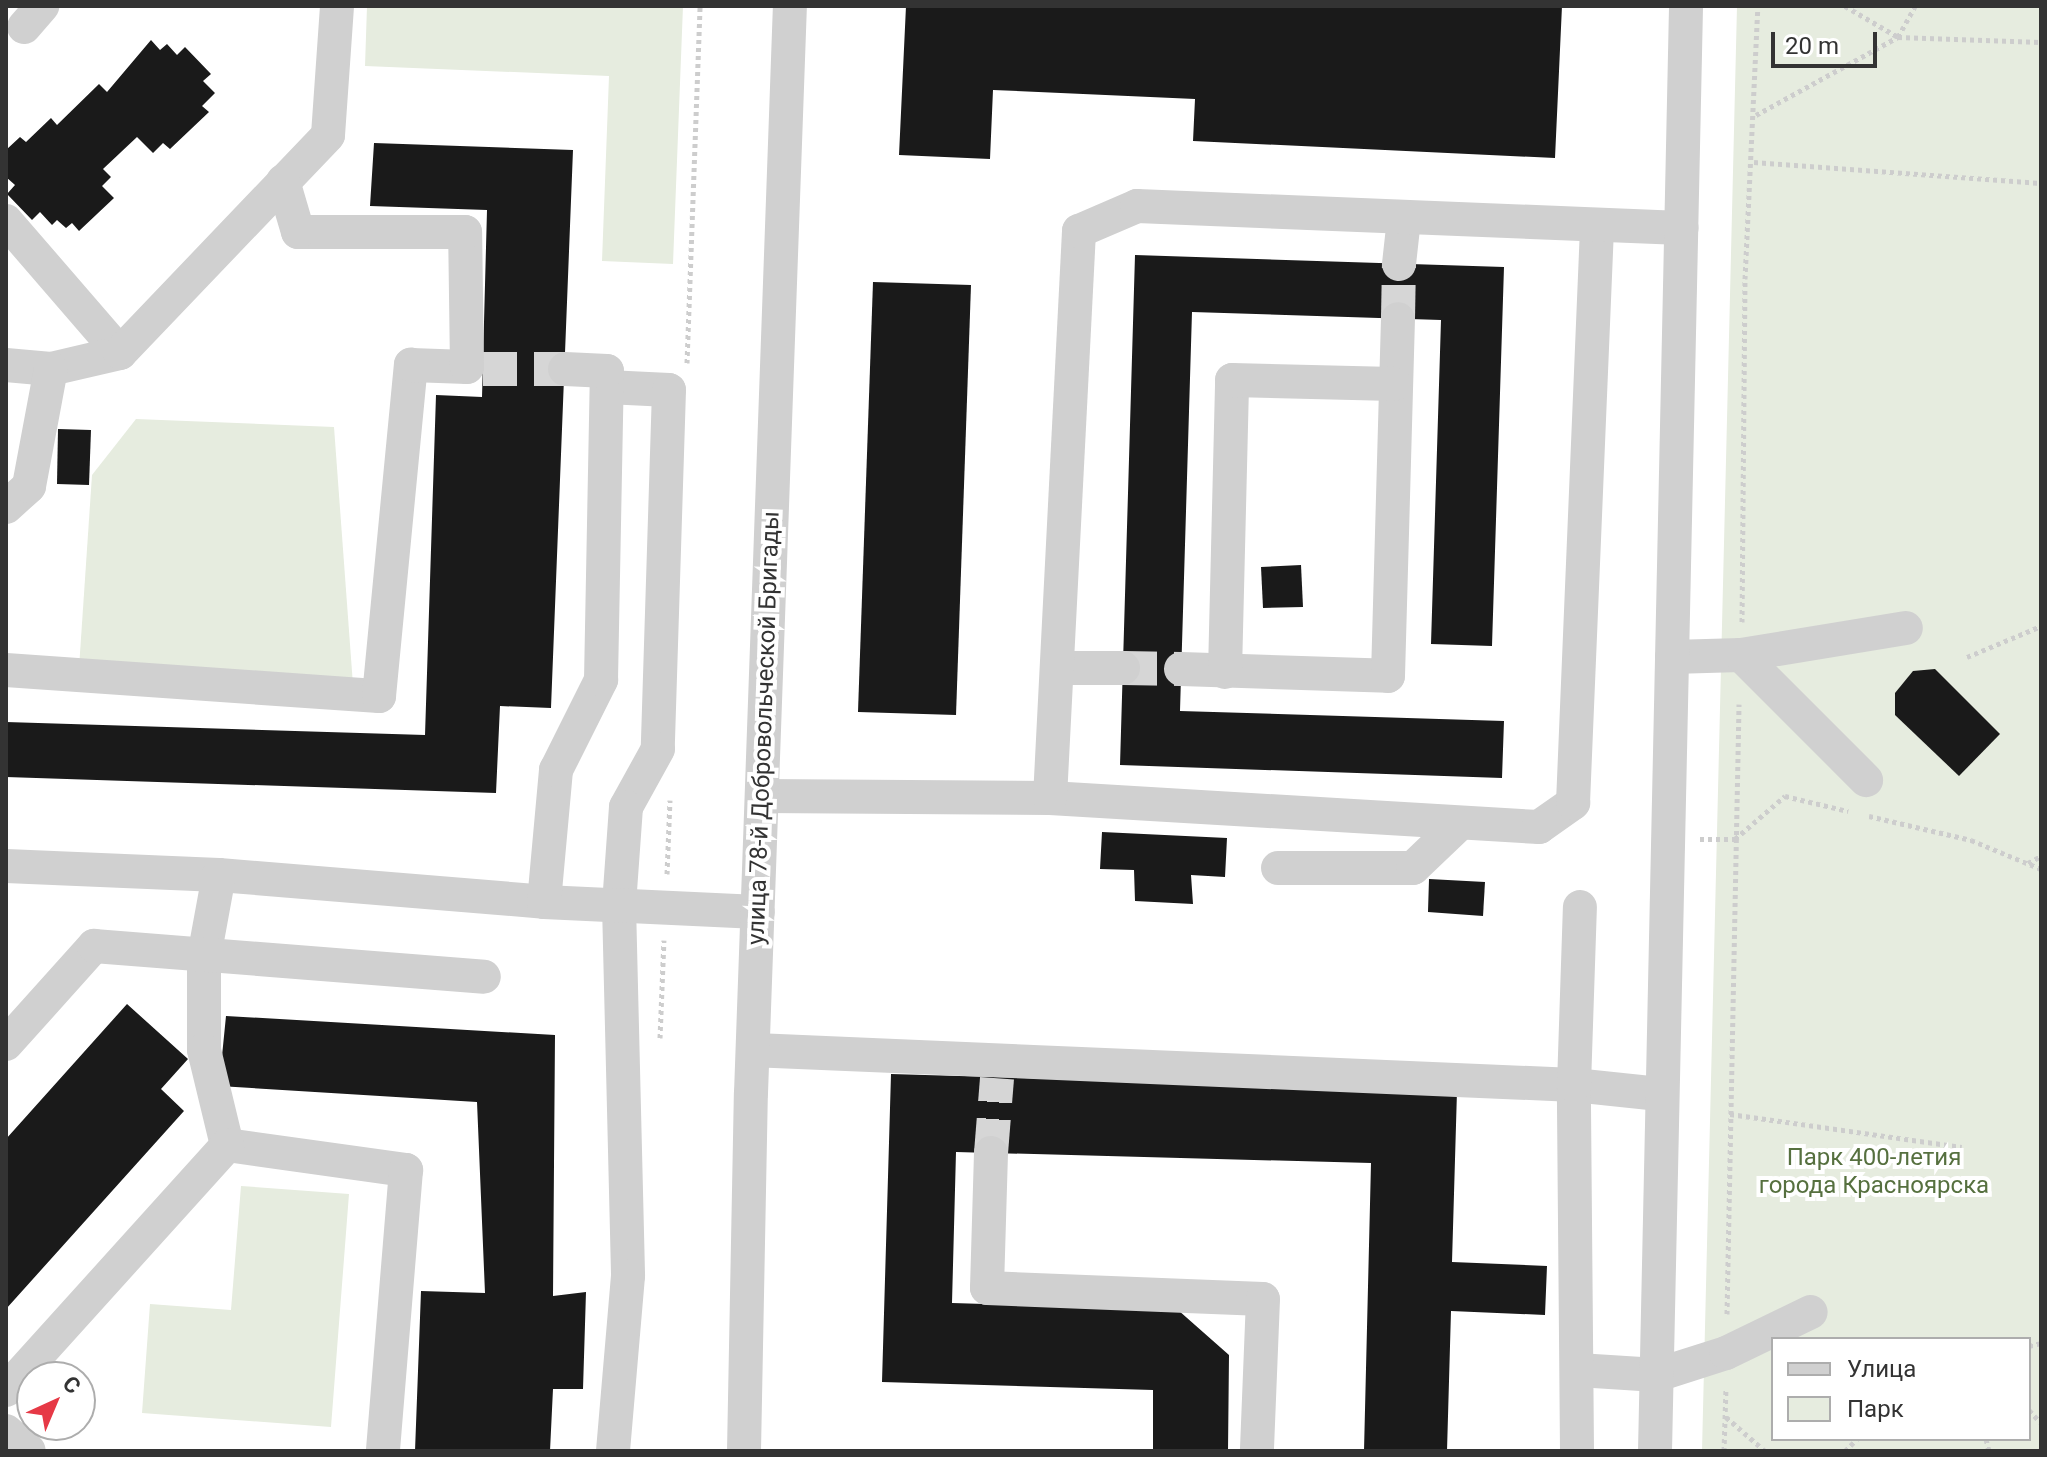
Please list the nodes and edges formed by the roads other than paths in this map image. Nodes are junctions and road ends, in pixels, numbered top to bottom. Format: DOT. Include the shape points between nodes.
graph roads {
  1 [pos="337,6"];
  2 [pos="790,6"];
  3 [pos="1686,6"];
  4 [pos="283,181"];
  5 [pos="1404,219"];
  6 [pos="6,221"];
  7 [pos="1597,228"];
  8 [pos="1682,228"];
  9 [pos="1399,264"];
  10 [pos="1398,319"];
  11 [pos="120,353"];
  12 [pos="6,365"];
  13 [pos="51,369"];
  14 [pos="565,369"];
  15 [pos="1394,384"];
  16 [pos="607,387"];
  17 [pos="6,507"];
  18 [pos="1906,628"];
  19 [pos="1741,655"];
  20 [pos="1672,657"];
  21 [pos="1058,668"];
  22 [pos="1123,668"];
  23 [pos="1181,669"];
  24 [pos="6,670"];
  25 [pos="1225,672"];
  26 [pos="1866,780"];
  27 [pos="762,796"];
  28 [pos="1050,798"];
  29 [pos="1458,825"];
  30 [pos="6,866"];
  31 [pos="1278,868"];
  32 [pos="219,875"];
  33 [pos="544,902"];
  34 [pos="619,905"];
  35 [pos="1580,907"];
  36 [pos="758,912"];
  37 [pos="204,957"];
  38 [pos="484,977"];
  39 [pos="6,1044"];
  40 [pos="753,1050"];
  41 [pos="1574,1085"];
  42 [pos="1660,1094"];
  43 [pos="227,1145"];
  44 [pos="991,1153"];
  45 [pos="1811,1312"];
  46 [pos="1578,1370"];
  47 [pos="1657,1375"];
  48 [pos="6,1390"];
  49 [pos="6,1431"];
  50 [pos="29,1451"];
  51 [pos="383,1451"];
  52 [pos="613,1451"];
  53 [pos="744,1451"];
  54 [pos="1257,1451"];
  55 [pos="1577,1451"];
  56 [pos="1655,1451"];
  1 -- 4 [label="street" via="328,135"];
  2 -- 27 [label="street, улица 78-й Добровольческой Бригады"];
  3 -- 8 [label="street"];
  4 -- 11 [label="street"];
  4 -- 24 [label="street" via="298,232 465,232 475,368 411,365 379,696"];
  5 -- 7 [label="street"];
  5 -- 9 [label="street"];
  5 -- 21 [label="street" via="1137,206 1079,231"];
  6 -- 11 [label="street"];
  7 -- 8 [label="street"];
  7 -- 29 [label="street" via="1573,803 1539,827"];
  8 -- 20 [label="street"];
  10 -- 15 [label="street"];
  11 -- 13 [label="street"];
  12 -- 13 [label="street"];
  13 -- 17 [label="street" via="29,486"];
  14 -- 16 [label="street" via="607,371"];
  15 -- 25 [label="street" via="1232,380"];
  15 -- 25 [label="street" via="1388,676"];
  16 -- 33 [label="street" via="601,680 556,770"];
  16 -- 34 [label="street" via="669,390 658,749 626,807"];
  18 -- 19 [label="street"];
  19 -- 20 [label="street"];
  19 -- 26 [label="street"];
  20 -- 42 [label="street"];
  21 -- 22 [label="street"];
  21 -- 28 [label="street"];
  23 -- 25 [label="street"];
  27 -- 28 [label="street"];
  27 -- 36 [label="street, улица 78-й Добровольческой Бригады"];
  28 -- 29 [label="street"];
  29 -- 31 [label="street" via="1413,868"];
  30 -- 32 [label="street"];
  32 -- 33 [label="street"];
  32 -- 37 [label="street"];
  33 -- 34 [label="street"];
  34 -- 36 [label="street"];
  34 -- 52 [label="street" via="628,1276"];
  35 -- 41 [label="street"];
  36 -- 40 [label="street, улица 78-й Добровольческой Бригады"];
  37 -- 38 [label="street"];
  37 -- 39 [label="street" via="94,946"];
  37 -- 43 [label="street" via="204,1050"];
  40 -- 41 [label="street" via="997,1069"];
  40 -- 53 [label="street, улица 78-й Добровольческой Бригады"];
  41 -- 42 [label="street"];
  41 -- 46 [label="street"];
  42 -- 47 [label="street"];
  43 -- 48 [label="street"];
  43 -- 51 [label="street" via="406,1170"];
  44 -- 54 [label="street" via="987,1288 1263,1299"];
  45 -- 47 [label="street" via="1726,1353"];
  46 -- 47 [label="street"];
  46 -- 55 [label="street"];
  47 -- 56 [label="street"];
  49 -- 50 [label="street"];
}
